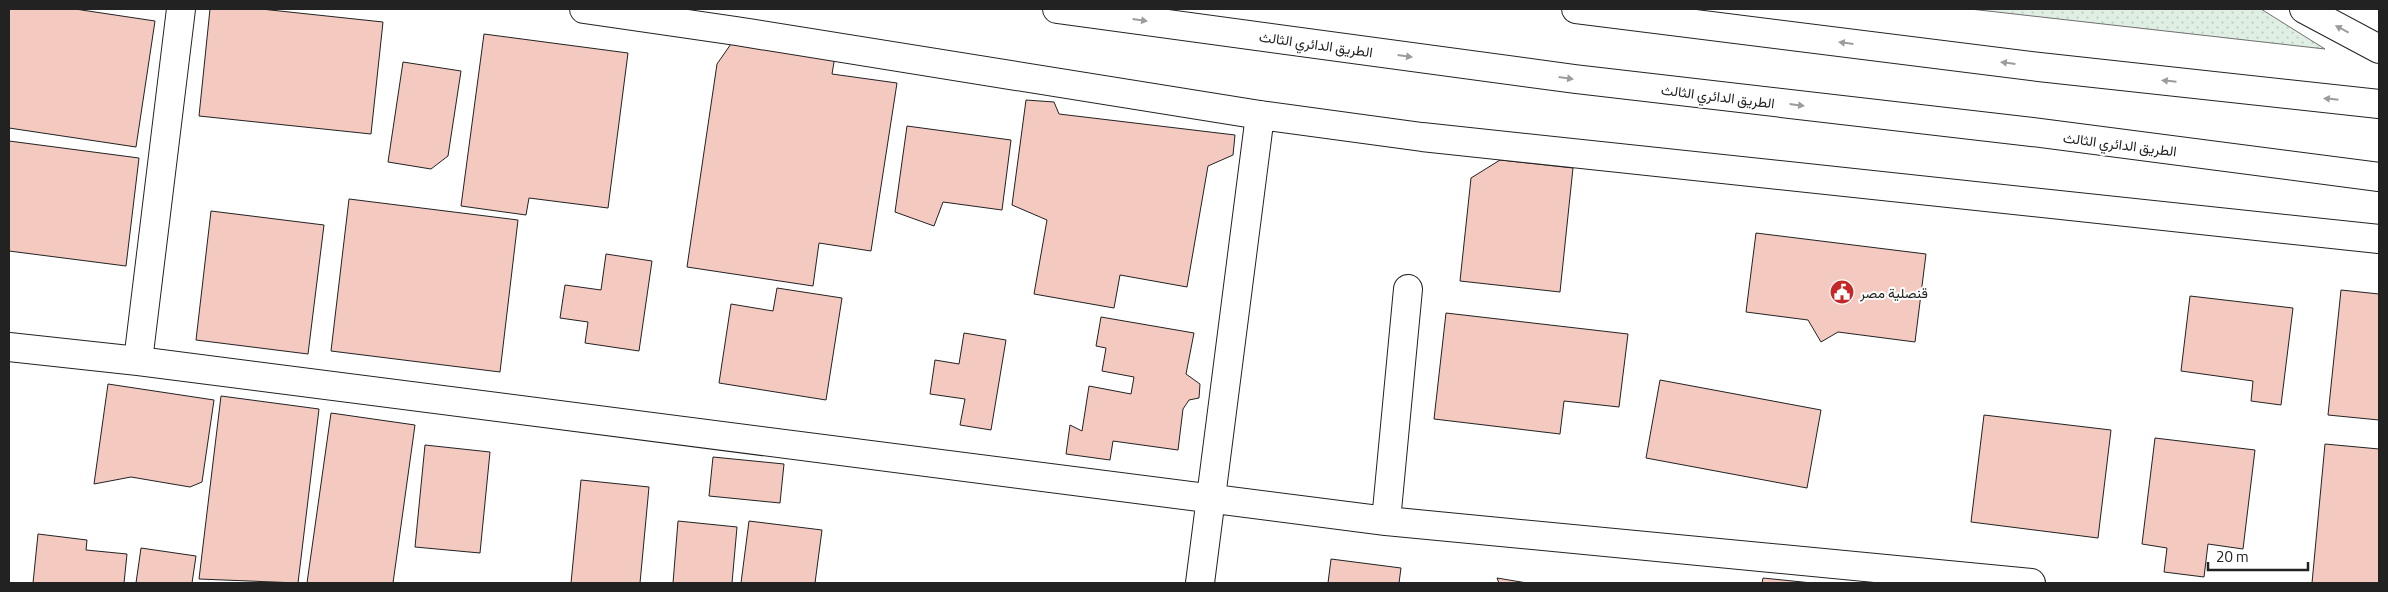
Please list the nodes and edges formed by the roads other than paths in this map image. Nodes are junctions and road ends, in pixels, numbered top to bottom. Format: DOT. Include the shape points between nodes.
graph roads {
  1 [pos="181,9"];
  2 [pos="584,9"];
  3 [pos="1057,9"];
  4 [pos="1576,9"];
  5 [pos="2304,9"];
  6 [pos="2379,48"];
  7 [pos="2379,104"];
  8 [pos="1260,116"];
  9 [pos="2379,177"];
  10 [pos="2379,239"];
  11 [pos="1408,289"];
  12 [pos="9,347"];
  13 [pos="138,361"];
  14 [pos="1211,500"];
  15 [pos="1386,521"];
  16 [pos="1200,583"];
  17 [pos="2031,583"];
  1 -- 13 [label="main road"];
  2 -- 8 [label="main road" via="746,32"];
  3 -- 9 [label="main road, الطريق الدائري الثالث, one-way" via="1575,79"];
  7 -- 4 [label="main road, one-way" via="2039,67"];
  6 -- 5 [label="main road, one-way"];
  8 -- 10 [label="main road" via="1422,137"];
  8 -- 14 [label="main road"];
  11 -- 15 [label="main road"];
  12 -- 13 [label="main road"];
  13 -- 14 [label="main road"];
  14 -- 15 [label="main road"];
  14 -- 16 [label="main road"];
  15 -- 17 [label="main road"];
}
